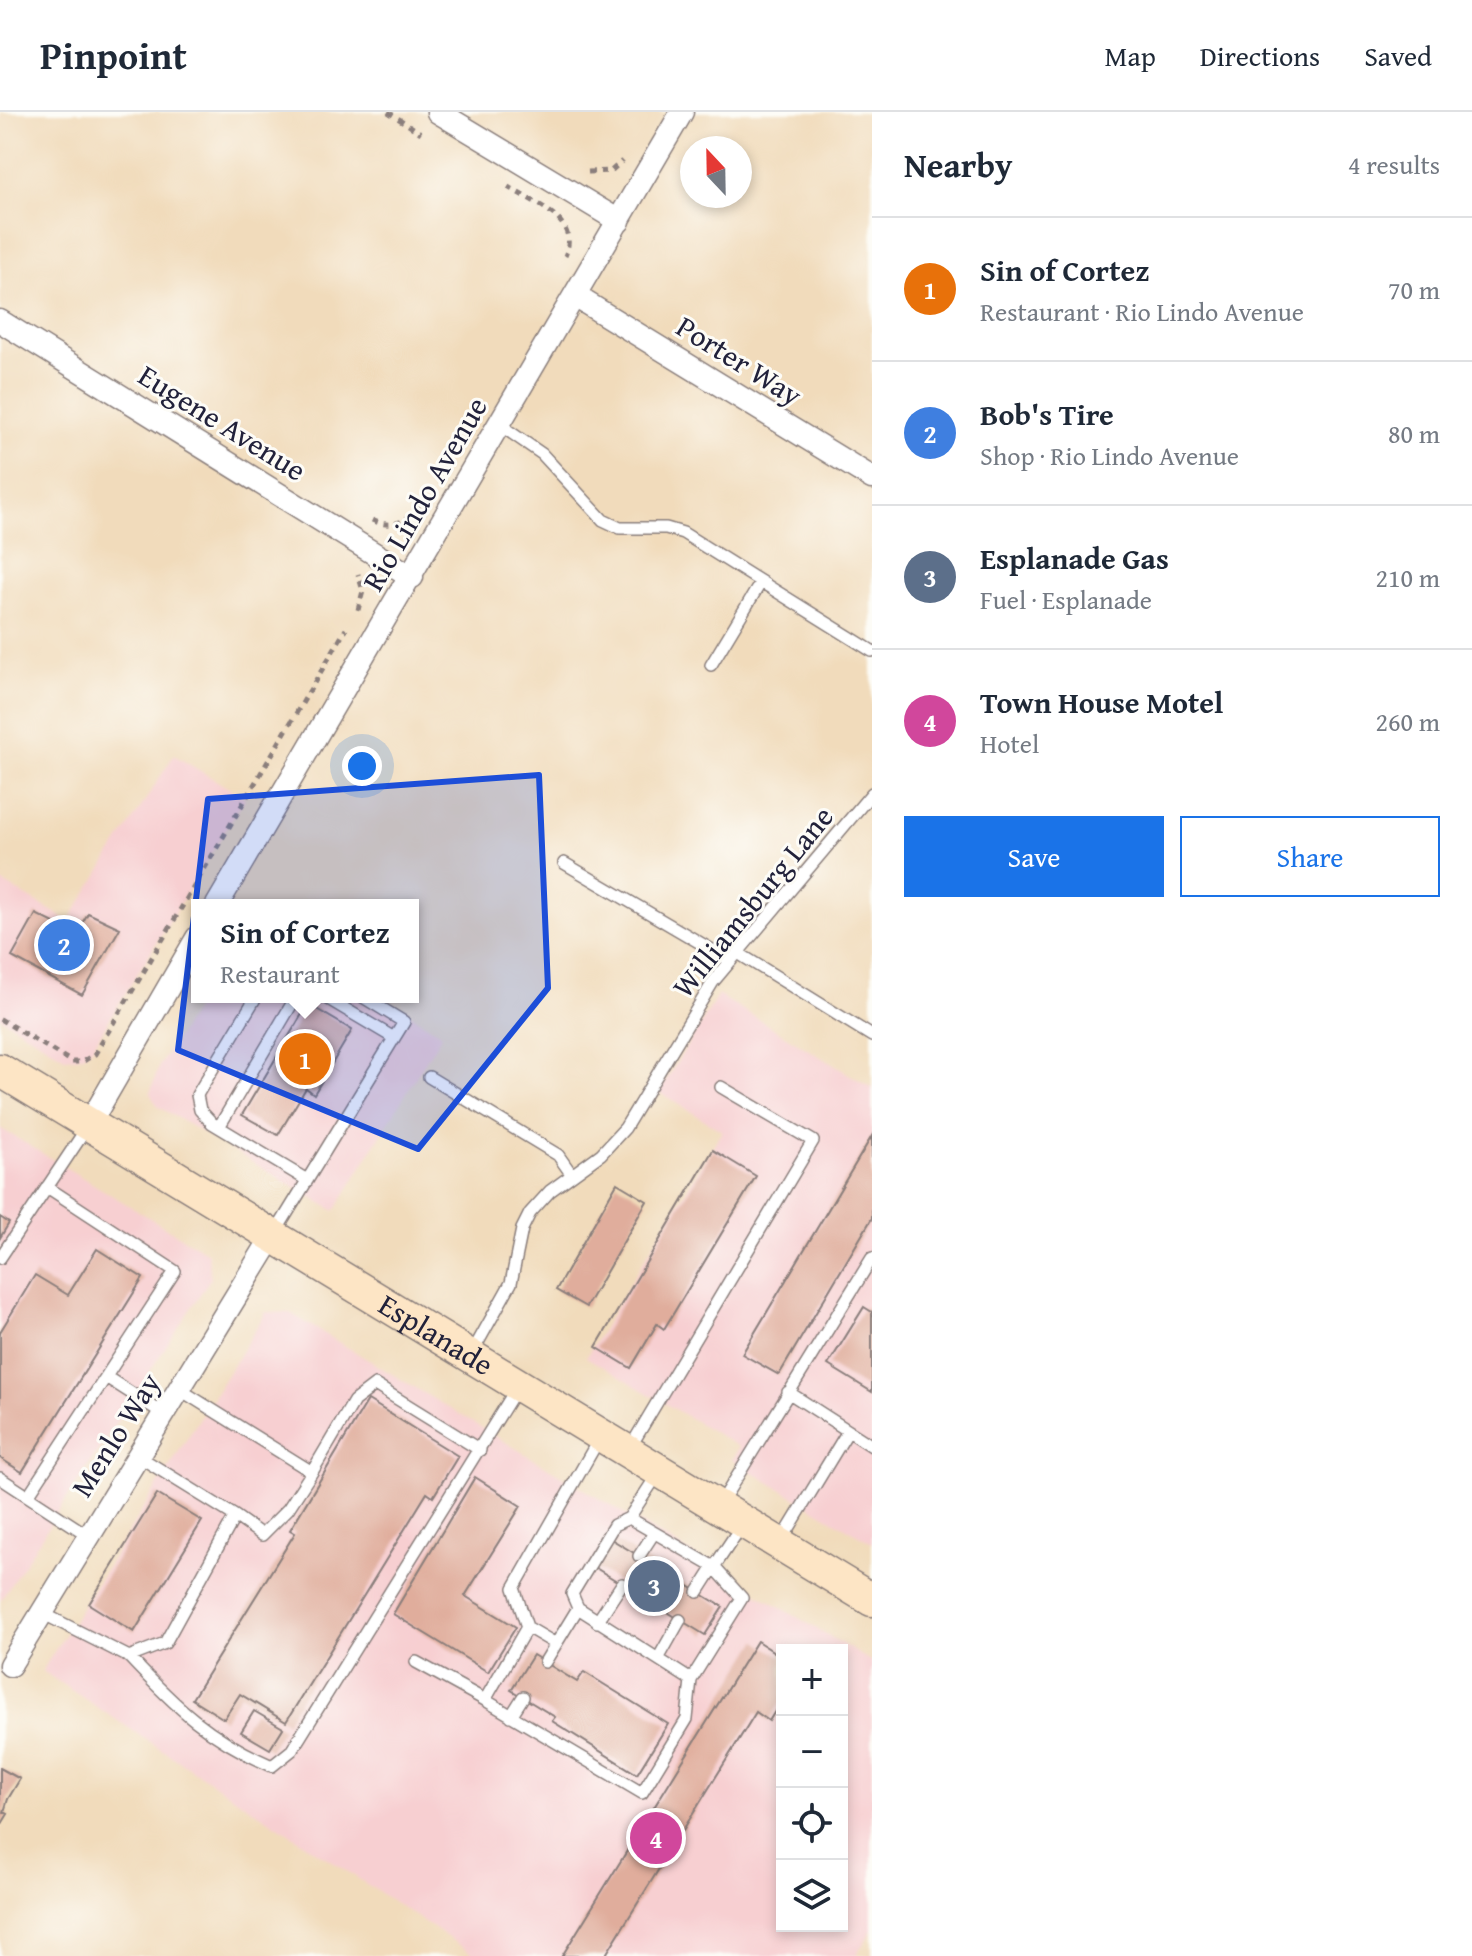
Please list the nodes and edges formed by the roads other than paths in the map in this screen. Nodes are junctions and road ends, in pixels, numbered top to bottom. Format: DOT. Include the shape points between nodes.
graph roads {
  1 [pos="438,112"];
  2 [pos="682,112"];
  3 [pos="619,221"];
  4 [pos="575,296"];
  5 [pos="0,321"];
  6 [pos="500,425"];
  7 [pos="872,478"];
  8 [pos="412,577"];
  9 [pos="761,582"];
  10 [pos="872,651"];
  11 [pos="711,665"];
  12 [pos="872,793"];
  13 [pos="564,863"];
  14 [pos="221,899"];
  15 [pos="191,948"];
  16 [pos="734,957"];
  17 [pos="252,1003"];
  18 [pos="292,1003"];
  19 [pos="335,1003"];
  20 [pos="373,1003"];
  21 [pos="872,1036"];
  22 [pos="394,1038"];
  23 [pos="0,1070"];
  24 [pos="429,1077"];
  25 [pos="721,1087"];
  26 [pos="88,1126"];
  27 [pos="219,1127"];
  28 [pos="572,1175"];
  29 [pos="307,1180"];
  30 [pos="47,1187"];
  31 [pos="273,1236"];
  32 [pos="0,1258"];
  33 [pos="872,1258"];
  34 [pos="469,1356"];
  35 [pos="106,1377"];
  36 [pos="519,1386"];
  37 [pos="179,1389"];
  38 [pos="788,1392"];
  39 [pos="164,1414"];
  40 [pos="848,1431"];
  41 [pos="615,1444"];
  42 [pos="872,1446"];
  43 [pos="480,1450"];
  44 [pos="138,1456"];
  45 [pos="660,1471"];
  46 [pos="312,1472"];
  47 [pos="0,1478"];
  48 [pos="28,1496"];
  49 [pos="732,1514"];
  50 [pos="235,1516"];
  51 [pos="629,1518"];
  52 [pos="654,1533"];
  53 [pos="89,1536"];
  54 [pos="780,1543"];
  55 [pos="639,1556"];
  56 [pos="714,1567"];
  57 [pos="622,1584"];
  58 [pos="698,1592"];
  59 [pos="872,1600"];
  60 [pos="578,1608"];
  61 [pos="42,1613"];
  62 [pos="680,1620"];
  63 [pos="597,1622"];
  64 [pos="527,1627"];
  65 [pos="556,1644"];
  66 [pos="129,1657"];
  67 [pos="658,1659"];
  68 [pos="416,1662"];
  69 [pos="545,1662"];
  70 [pos="5,1671"];
  71 [pos="691,1680"];
  72 [pos="523,1697"];
  73 [pos="485,1700"];
  74 [pos="511,1716"];
  1 -- 3 [label="street"];
  2 -- 3 [label="street, Rio Lindo Avenue"];
  3 -- 4 [label="street, Rio Lindo Avenue"];
  4 -- 6 [label="street, Rio Lindo Avenue"];
  4 -- 7 [label="street, Porter Way"];
  5 -- 8 [label="street, Eugene Avenue"];
  6 -- 8 [label="street, Rio Lindo Avenue"];
  6 -- 9 [label="lane" via="542,454 603,520 620,528 683,533"];
  8 -- 14 [label="street, Rio Lindo Avenue"];
  9 -- 10 [label="lane"];
  9 -- 11 [label="lane"];
  12 -- 16 [label="lane, Williamsburg Lane"];
  13 -- 16 [label="lane"];
  15 -- 26 [label="street"];
  16 -- 21 [label="lane"];
  16 -- 28 [label="lane, Williamsburg Lane" via="697,1004 625,1128"];
  17 -- 27 [label="lane" via="197,1095 200,1110"];
  18 -- 27 [label="lane"];
  19 -- 22 [label="lane"];
  20 -- 22 [label="lane" via="404,1022"];
  22 -- 29 [label="lane"];
  23 -- 26 [label="main road, Esplanade"];
  24 -- 28 [label="lane" via="558,1155"];
  25 -- 41 [label="lane" via="813,1141"];
  26 -- 30 [label="lane"];
  26 -- 31 [label="main road, Esplanade"];
  27 -- 29 [label="lane"];
  28 -- 34 [label="lane, Williamsburg Lane" via="530,1213 511,1283"];
  29 -- 31 [label="lane"];
  30 -- 32 [label="lane"];
  30 -- 35 [label="lane" via="175,1271"];
  31 -- 34 [label="main road, Esplanade"];
  31 -- 37 [label="street, Menlo Way"];
  33 -- 38 [label="lane"];
  34 -- 36 [label="main road, Esplanade"];
  35 -- 39 [label="lane"];
  35 -- 48 [label="lane"];
  36 -- 41 [label="main road, Esplanade"];
  36 -- 43 [label="lane"];
  37 -- 39 [label="street, Menlo Way"];
  37 -- 46 [label="lane"];
  38 -- 40 [label="lane"];
  38 -- 49 [label="lane"];
  39 -- 44 [label="street, Menlo Way"];
  40 -- 42 [label="lane"];
  40 -- 54 [label="lane"];
  41 -- 45 [label="main road, Esplanade"];
  41 -- 64 [label="lane" via="514,1588"];
  43 -- 46 [label="lane" via="375,1385 354,1401"];
  43 -- 66 [label="lane" via="292,1750 272,1766 183,1714"];
  44 -- 50 [label="lane"];
  44 -- 53 [label="street, Menlo Way"];
  45 -- 49 [label="main road, Esplanade"];
  45 -- 51 [label="lane"];
  46 -- 50 [label="lane" via="288,1509 262,1535"];
  47 -- 48 [label="lane"];
  48 -- 53 [label="lane"];
  49 -- 54 [label="main road, Esplanade"];
  49 -- 56 [label="lane"];
  50 -- 66 [label="lane" via="165,1643"];
  51 -- 52 [label="lane"];
  51 -- 60 [label="lane" via="614,1525 572,1594"];
  52 -- 55 [label="lane"];
  52 -- 56 [label="lane"];
  53 -- 61 [label="street, Menlo Way"];
  54 -- 59 [label="main road, Esplanade"];
  56 -- 58 [label="lane"];
  56 -- 71 [label="lane" via="742,1598"];
  57 -- 63 [label="lane"];
  60 -- 63 [label="lane"];
  60 -- 65 [label="lane"];
  61 -- 66 [label="lane"];
  61 -- 70 [label="street, Menlo Way"];
  62 -- 67 [label="lane"];
  63 -- 67 [label="lane"];
  64 -- 65 [label="lane"];
  64 -- 73 [label="lane"];
  65 -- 69 [label="lane"];
  67 -- 71 [label="lane"];
  68 -- 73 [label="lane"];
  71 -- 74 [label="lane" via="687,1719 642,1793"];
  72 -- 74 [label="lane"];
  73 -- 74 [label="lane"];
}
